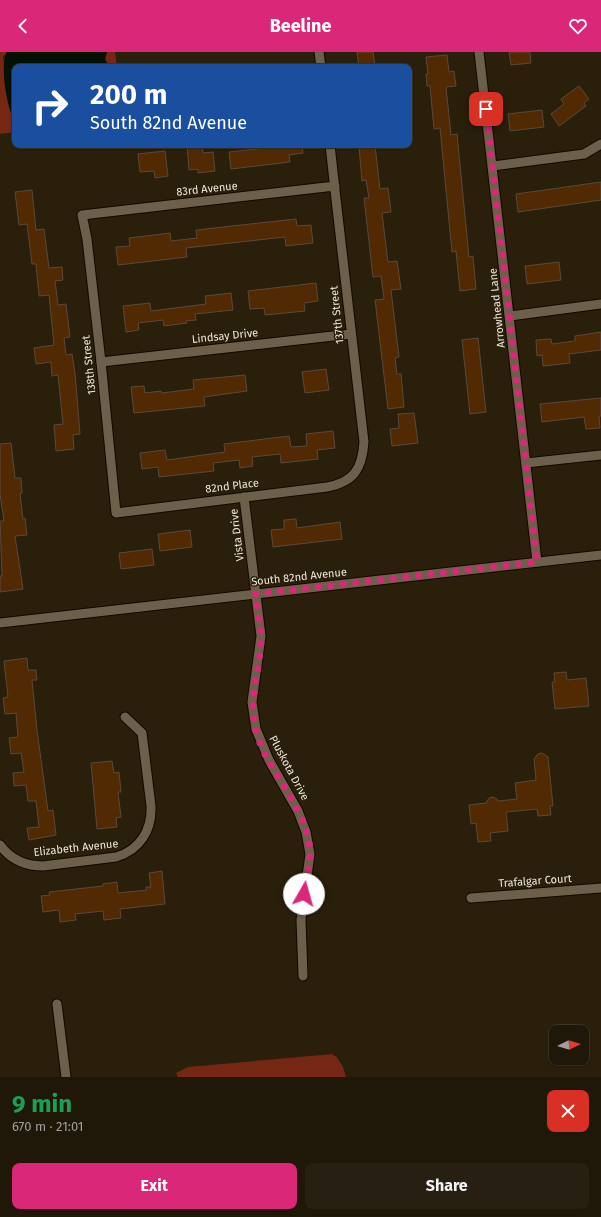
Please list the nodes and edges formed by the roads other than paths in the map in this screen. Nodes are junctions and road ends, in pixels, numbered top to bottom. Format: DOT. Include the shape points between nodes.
graph roads {
  1 [pos="319,52"];
  2 [pos="480,52"];
  3 [pos="321,64"];
  4 [pos="601,144"];
  5 [pos="330,148"];
  6 [pos="492,166"];
  7 [pos="335,186"];
  8 [pos="82,215"];
  9 [pos="601,304"];
  10 [pos="510,316"];
  11 [pos="351,334"];
  12 [pos="101,362"];
  13 [pos="601,455"];
  14 [pos="526,463"];
  15 [pos="350,479"];
  16 [pos="244,497"];
  17 [pos="116,513"];
  18 [pos="601,555"];
  19 [pos="537,562"];
  20 [pos="255,594"];
  21 [pos="0,623"];
  22 [pos="125,717"];
  23 [pos="0,845"];
  24 [pos="601,888"];
  25 [pos="471,898"];
  26 [pos="303,976"];
  27 [pos="57,1004"];
  28 [pos="66,1077"];
  1 -- 3 [label="street"];
  2 -- 6 [label="street, Arrowhead Lane"];
  4 -- 6 [label="street" via="584,154"];
  5 -- 7 [label="street, 137th Street"];
  6 -- 10 [label="street, Arrowhead Lane"];
  7 -- 8 [label="street, 83rd Avenue"];
  7 -- 11 [label="street, 137th Street"];
  8 -- 12 [label="street, 138th Street"];
  9 -- 10 [label="street"];
  10 -- 14 [label="street, Arrowhead Lane"];
  11 -- 12 [label="street, Lindsay Drive"];
  11 -- 15 [label="street, 137th Street" via="364,442 361,464"];
  12 -- 17 [label="street, 138th Street"];
  13 -- 14 [label="street"];
  14 -- 19 [label="street, Arrowhead Lane"];
  15 -- 16 [label="street, 82nd Place" via="327,487"];
  16 -- 17 [label="street, 82nd Place"];
  16 -- 20 [label="street, Vista Drive"];
  18 -- 19 [label="street, South 82nd Avenue"];
  19 -- 20 [label="street, South 82nd Avenue"];
  20 -- 21 [label="street, South 82nd Avenue"];
  20 -- 26 [label="street, Pluskota Drive" via="261,636 252,702 256,729 269,760 298,810 310,854 301,920"];
  22 -- 23 [label="street, Elizabeth Avenue" via="142,732 151,806 149,829 138,845 116,857 43,866 32,866 16,861"];
  24 -- 25 [label="street, Trafalgar Court"];
  27 -- 28 [label="street"];
}
